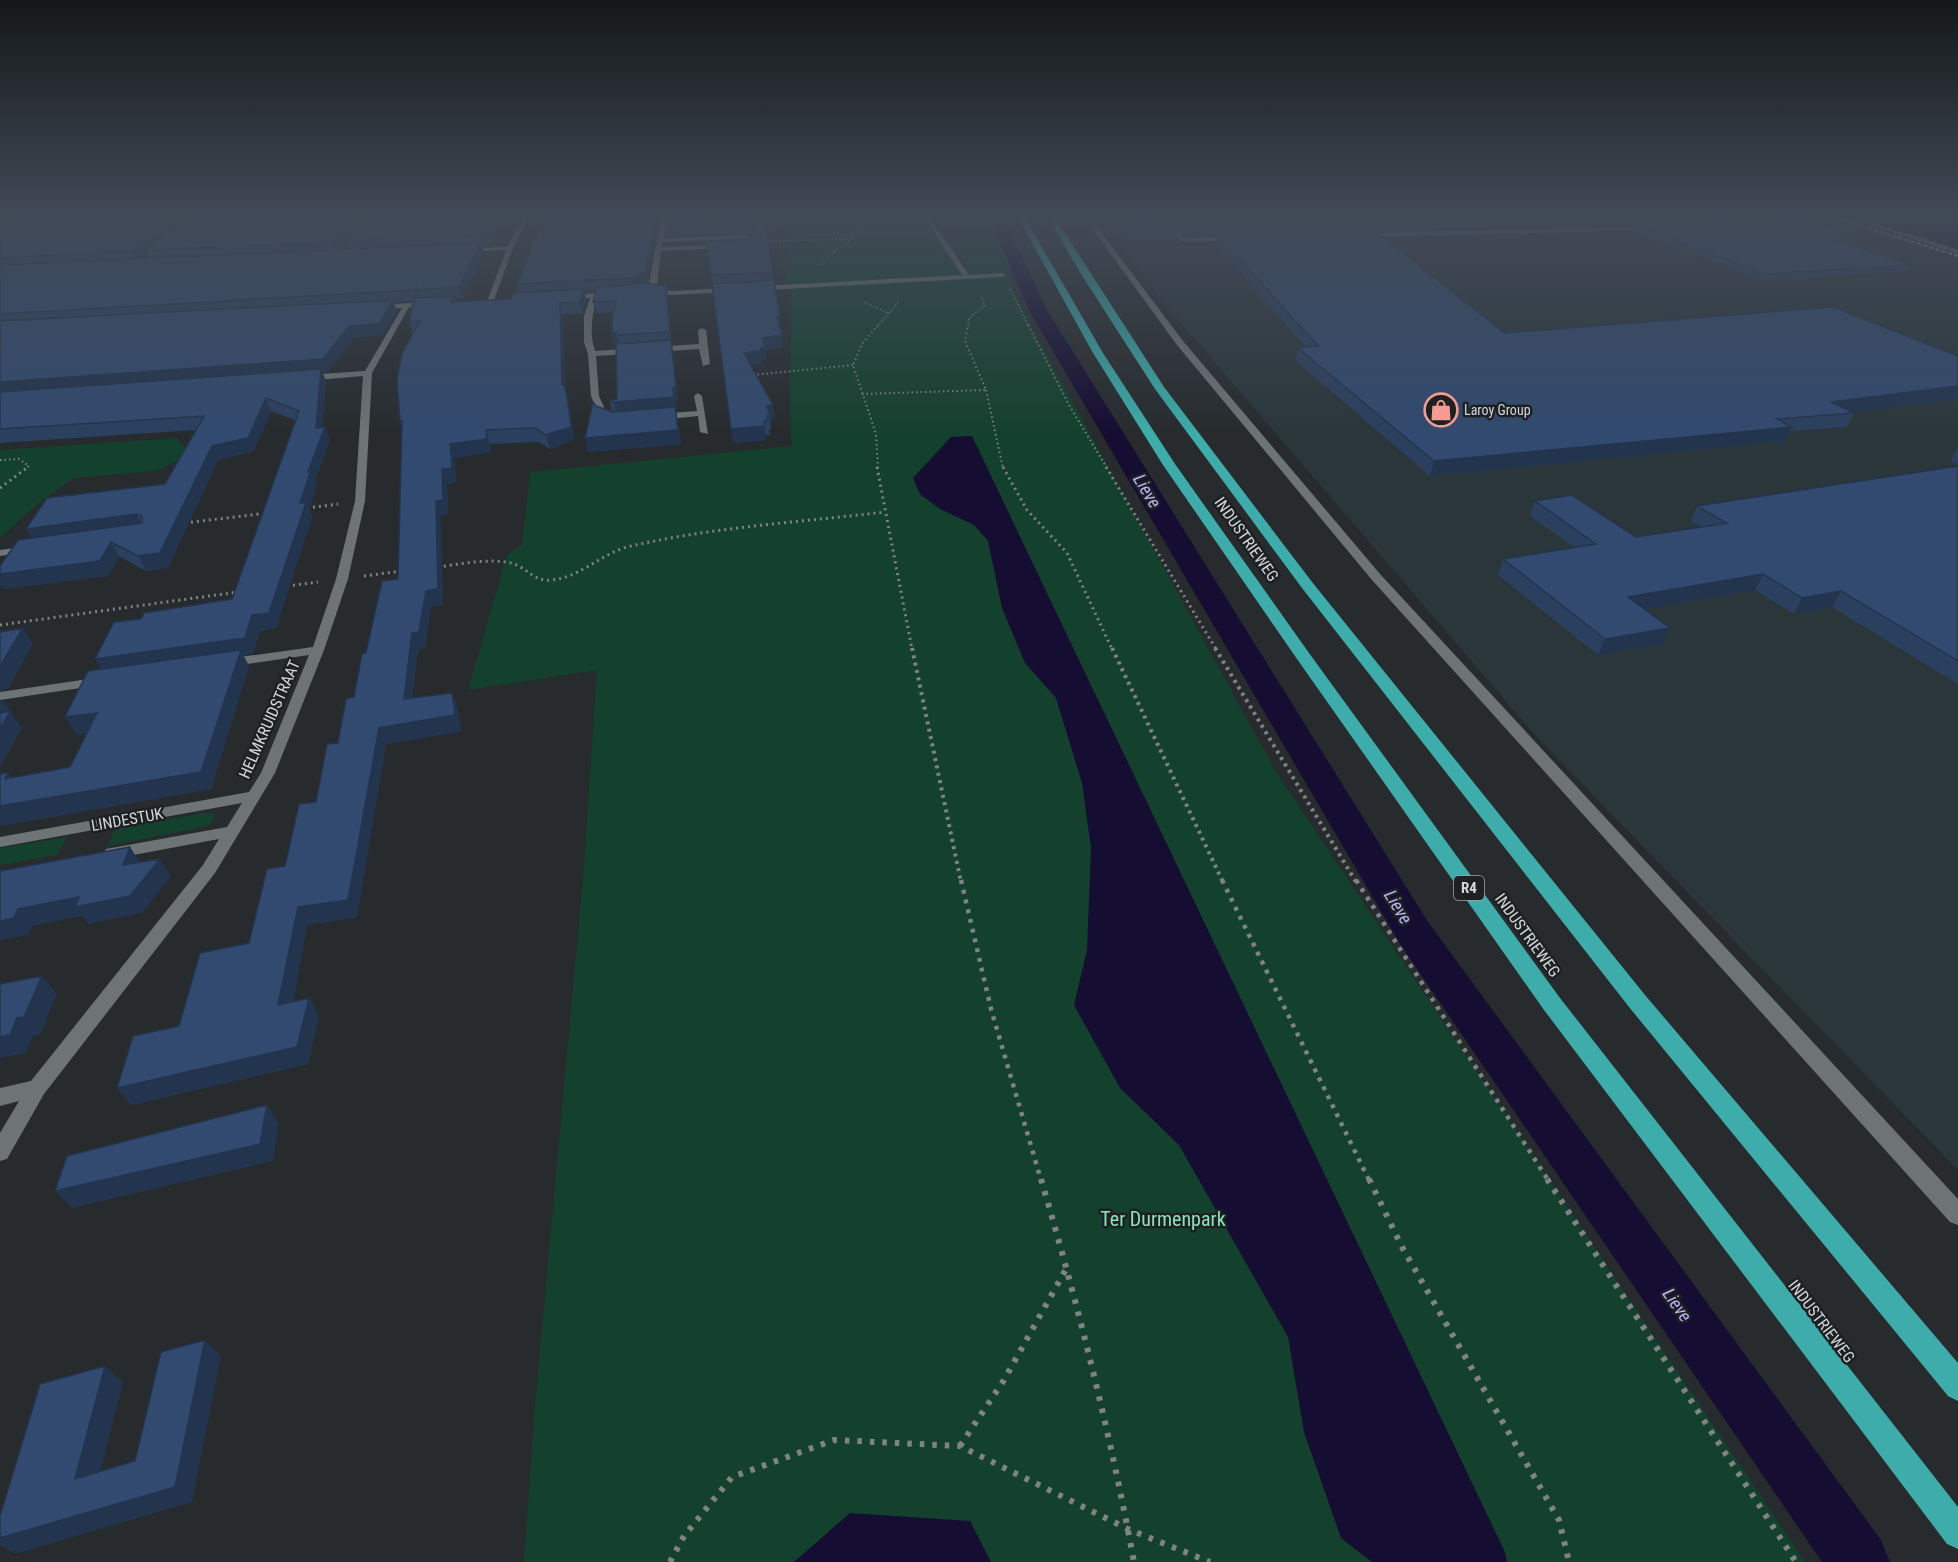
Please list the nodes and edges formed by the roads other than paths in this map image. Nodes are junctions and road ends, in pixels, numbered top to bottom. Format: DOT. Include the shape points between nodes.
graph roads {
  1 [pos="494,289"];
  2 [pos="739,289"];
  3 [pos="1061,289"];
  4 [pos="1095,289"];
  5 [pos="1140,289"];
  6 [pos="648,290"];
  7 [pos="636,293"];
  8 [pos="625,294"];
  9 [pos="594,295"];
  10 [pos="559,297"];
  11 [pos="490,300"];
  12 [pos="501,300"];
  13 [pos="478,301"];
  14 [pos="442,303"];
  15 [pos="407,306"];
  16 [pos="366,308"];
  17 [pos="702,330"];
  18 [pos="703,346"];
  19 [pos="592,354"];
  20 [pos="706,364"];
  21 [pos="368,374"];
  22 [pos="297,379"];
  23 [pos="698,396"];
  24 [pos="702,412"];
  25 [pos="644,418"];
  26 [pos="625,420"];
  27 [pos="705,432"];
  28 [pos="44,547"];
  29 [pos="0,553"];
  30 [pos="318,650"];
  31 [pos="213,665"];
  32 [pos="111,680"];
  33 [pos="0,696"];
  34 [pos="254,796"];
  35 [pos="231,832"];
  36 [pos="0,842"];
  37 [pos="91,857"];
  38 [pos="38,1088"];
  39 [pos="0,1097"];
  40 [pos="0,1152"];
  41 [pos="1958,1215"];
  42 [pos="1958,1386"];
  43 [pos="1958,1533"];
  1 -- 11 [label="street"];
  2 -- 6 [label="street" via="673,293"];
  3 -- 43 [label="highway, INDUSTRIEWEG / R4" via="1158,446 1552,1004"];
  4 -- 42 [label="highway, INDUSTRIEWEG" via="1160,389 1307,585 1637,1001"];
  5 -- 41 [label="street" via="1180,343 1376,577"];
  6 -- 7 [label="street"];
  8 -- 9 [label="street"];
  9 -- 10 [label="street"];
  9 -- 19 [label="street" via="588,330"];
  11 -- 12 [label="street"];
  11 -- 13 [label="street"];
  14 -- 15 [label="street"];
  15 -- 16 [label="street"];
  15 -- 21 [label="street, HELMKRUIDSTRAAT"];
  17 -- 18 [label="street"];
  18 -- 19 [label="street"];
  18 -- 20 [label="street"];
  19 -- 26 [label="street" via="596,396 603,416"];
  21 -- 22 [label="street"];
  21 -- 30 [label="street, HELMKRUIDSTRAAT" via="360,501 342,579"];
  23 -- 24 [label="street"];
  24 -- 25 [label="street"];
  24 -- 27 [label="street"];
  28 -- 29 [label="street"];
  30 -- 31 [label="street"];
  30 -- 34 [label="street, HELMKRUIDSTRAAT" via="268,773"];
  32 -- 33 [label="street"];
  34 -- 35 [label="street, HELMKRUIDSTRAAT"];
  34 -- 36 [label="street, LINDESTUK"];
  35 -- 37 [label="street, LINDESTUK"];
  35 -- 38 [label="street, HELMKRUIDSTRAAT" via="209,869"];
  38 -- 39 [label="street"];
  38 -- 40 [label="street, HELMKRUIDSTRAAT"];
}
